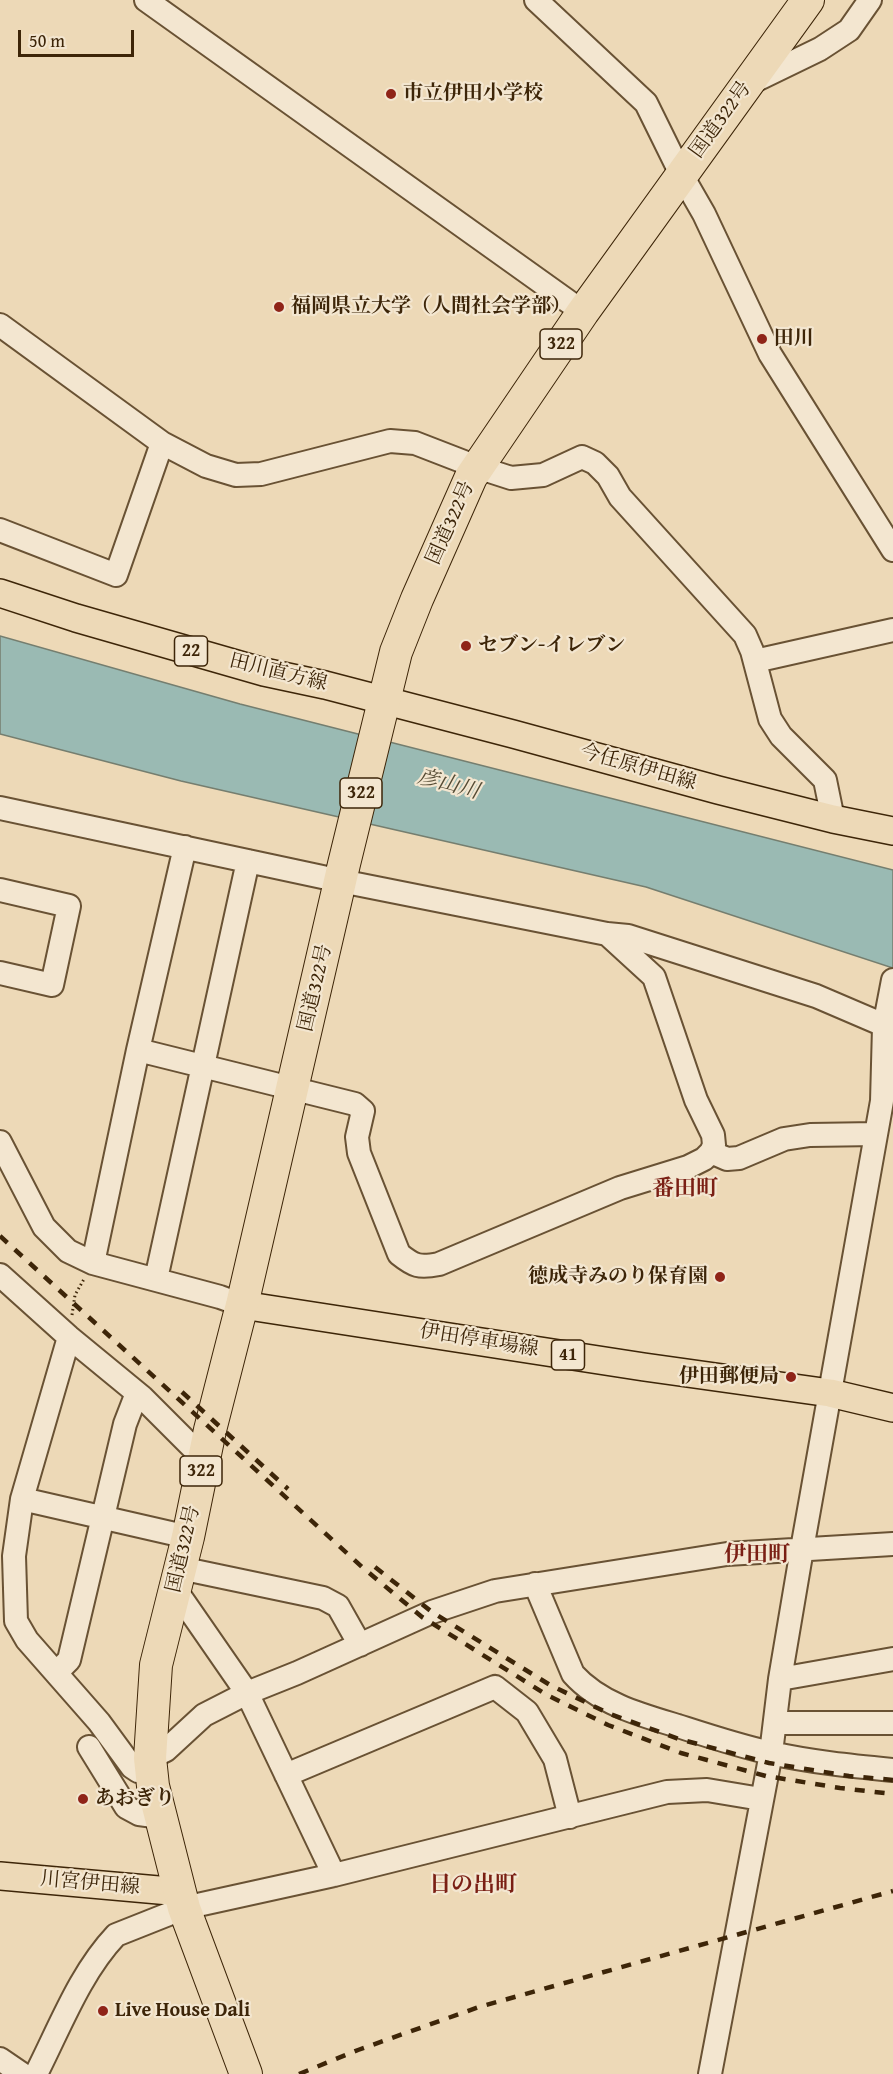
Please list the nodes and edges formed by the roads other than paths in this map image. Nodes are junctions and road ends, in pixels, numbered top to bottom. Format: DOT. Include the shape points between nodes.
graph roads {
  1 [pos="146,0"];
  2 [pos="536,0"];
  3 [pos="808,0"];
  4 [pos="870,0"];
  5 [pos="746,85"];
  6 [pos="681,174"];
  7 [pos="583,312"];
  8 [pos="0,325"];
  9 [pos="162,443"];
  10 [pos="477,467"];
  11 [pos="0,530"];
  12 [pos="893,550"];
  13 [pos="0,593"];
  14 [pos="893,630"];
  15 [pos="755,662"];
  16 [pos="382,711"];
  17 [pos="0,808"];
  18 [pos="833,819"];
  19 [pos="893,831"];
  20 [pos="184,847"];
  21 [pos="248,861"];
  22 [pos="342,873"];
  23 [pos="0,890"];
  24 [pos="607,934"];
  25 [pos="0,973"];
  26 [pos="893,980"];
  27 [pos="888,1024"];
  28 [pos="138,1050"];
  29 [pos="203,1066"];
  30 [pos="293,1089"];
  31 [pos="888,1102"];
  32 [pos="876,1134"];
  33 [pos="0,1142"];
  34 [pos="711,1152"];
  35 [pos="93,1263"];
  36 [pos="0,1275"];
  37 [pos="156,1279"];
  38 [pos="242,1305"];
  39 [pos="69,1337"];
  40 [pos="137,1393"];
  41 [pos="830,1393"];
  42 [pos="893,1408"];
  43 [pos="204,1459"];
  44 [pos="22,1499"];
  45 [pos="101,1517"];
  46 [pos="188,1537"];
  47 [pos="893,1544"];
  48 [pos="802,1549"];
  49 [pos="178,1579"];
  50 [pos="535,1584"];
  51 [pos="8,1618"];
  52 [pos="360,1645"];
  53 [pos="893,1659"];
  54 [pos="56,1673"];
  55 [pos="780,1679"];
  56 [pos="247,1693"];
  57 [pos="775,1723"];
  58 [pos="893,1723"];
  59 [pos="89,1747"];
  60 [pos="771,1753"];
  61 [pos="150,1764"];
  62 [pos="893,1770"];
  63 [pos="286,1775"];
  64 [pos="761,1799"];
  65 [pos="161,1817"];
  66 [pos="570,1817"];
  67 [pos="0,1875"];
  68 [pos="334,1875"];
  69 [pos="183,1900"];
  70 [pos="0,2059"];
  71 [pos="21,2074"];
  72 [pos="36,2074"];
  73 [pos="246,2074"];
  74 [pos="710,2074"];
  1 -- 7 [label="street"];
  2 -- 6 [label="street" via="646,103"];
  3 -- 5 [label="highway, 国道322号 / 322"];
  4 -- 5 [label="street" via="849,30 820,49"];
  5 -- 6 [label="highway, 国道322号 / 322"];
  6 -- 7 [label="highway, 国道322号 / 322"];
  6 -- 12 [label="street" via="770,354"];
  7 -- 10 [label="highway, 国道322号 / 322"];
  8 -- 9 [label="street"];
  9 -- 10 [label="street" via="206,466 236,475 261,474 390,441 415,443"];
  9 -- 11 [label="street" via="116,575"];
  10 -- 15 [label="street" via="511,478 543,475 582,457 595,463 627,505 745,635"];
  10 -- 16 [label="highway, 国道322号 / 322" via="396,652"];
  13 -- 16 [label="main road, 田川直方線 / 22"];
  14 -- 15 [label="street"];
  15 -- 18 [label="street" via="770,718 781,736 825,780"];
  16 -- 18 [label="main road, 今任原伊田線" via="513,734"];
  16 -- 22 [label="highway, 国道322号 / 322"];
  17 -- 20 [label="street"];
  18 -- 19 [label="main road, 今任原伊田線"];
  20 -- 21 [label="street"];
  20 -- 28 [label="street"];
  21 -- 22 [label="street"];
  21 -- 29 [label="street"];
  22 -- 24 [label="street"];
  22 -- 30 [label="highway, 国道322号 / 322"];
  23 -- 25 [label="street" via="69,906 52,985"];
  24 -- 27 [label="street" via="628,936 816,996"];
  24 -- 34 [label="street" via="654,977 696,1100 713,1135"];
  26 -- 27 [label="street"];
  27 -- 31 [label="street"];
  28 -- 29 [label="street"];
  28 -- 35 [label="street"];
  29 -- 30 [label="street"];
  29 -- 37 [label="street"];
  30 -- 34 [label="street" via="355,1104 363,1111 357,1137 359,1152 399,1254 423,1267 439,1264 620,1188 688,1167"];
  30 -- 38 [label="highway, 国道322号 / 322"];
  31 -- 32 [label="street"];
  32 -- 34 [label="street" via="810,1135 739,1158 727,1159"];
  32 -- 41 [label="street"];
  33 -- 35 [label="street" via="44,1227 68,1251"];
  35 -- 37 [label="street"];
  36 -- 39 [label="street"];
  37 -- 38 [label="street"];
  38 -- 41 [label="main road, 伊田停車場線 / 41"];
  38 -- 43 [label="highway, 国道322号 / 322"];
  39 -- 40 [label="street"];
  39 -- 44 [label="street"];
  40 -- 43 [label="street"];
  40 -- 45 [label="street"];
  41 -- 42 [label="main road, 伊田停車場線 / 41"];
  41 -- 48 [label="street"];
  43 -- 46 [label="highway, 国道322号 / 322"];
  44 -- 45 [label="street"];
  44 -- 51 [label="street"];
  45 -- 46 [label="street"];
  45 -- 54 [label="street" via="69,1660"];
  46 -- 49 [label="highway, 国道322号 / 322"];
  47 -- 48 [label="street"];
  48 -- 50 [label="street" via="727,1554"];
  48 -- 55 [label="street"];
  49 -- 52 [label="street" via="322,1598 338,1606"];
  49 -- 56 [label="street"];
  49 -- 61 [label="highway, 国道322号 / 322" via="156,1665"];
  50 -- 52 [label="street" via="495,1591 432,1612"];
  50 -- 60 [label="street" via="566,1660 582,1684 632,1712"];
  51 -- 54 [label="street" via="16,1621"];
  52 -- 56 [label="street"];
  53 -- 55 [label="street"];
  54 -- 61 [label="street" via="132,1767 138,1771"];
  55 -- 57 [label="street"];
  56 -- 61 [label="street" via="204,1715"];
  56 -- 63 [label="street"];
  57 -- 58 [label="street"];
  57 -- 60 [label="street"];
  59 -- 65 [label="street" via="126,1807 139,1814"];
  60 -- 62 [label="street"];
  60 -- 64 [label="street"];
  61 -- 65 [label="highway, 国道322号 / 322"];
  63 -- 66 [label="street" via="495,1687 527,1712 555,1759"];
  63 -- 68 [label="street"];
  64 -- 66 [label="street" via="707,1791 667,1792"];
  64 -- 74 [label="street"];
  65 -- 69 [label="highway, 国道322号 / 322"];
  66 -- 68 [label="street"];
  67 -- 69 [label="main road, 川宮伊田線"];
  68 -- 69 [label="street"];
  69 -- 72 [label="street" via="108,1943 87,1972"];
  69 -- 73 [label="highway, 国道322号 / 322"];
  70 -- 71 [label="street"];
}
